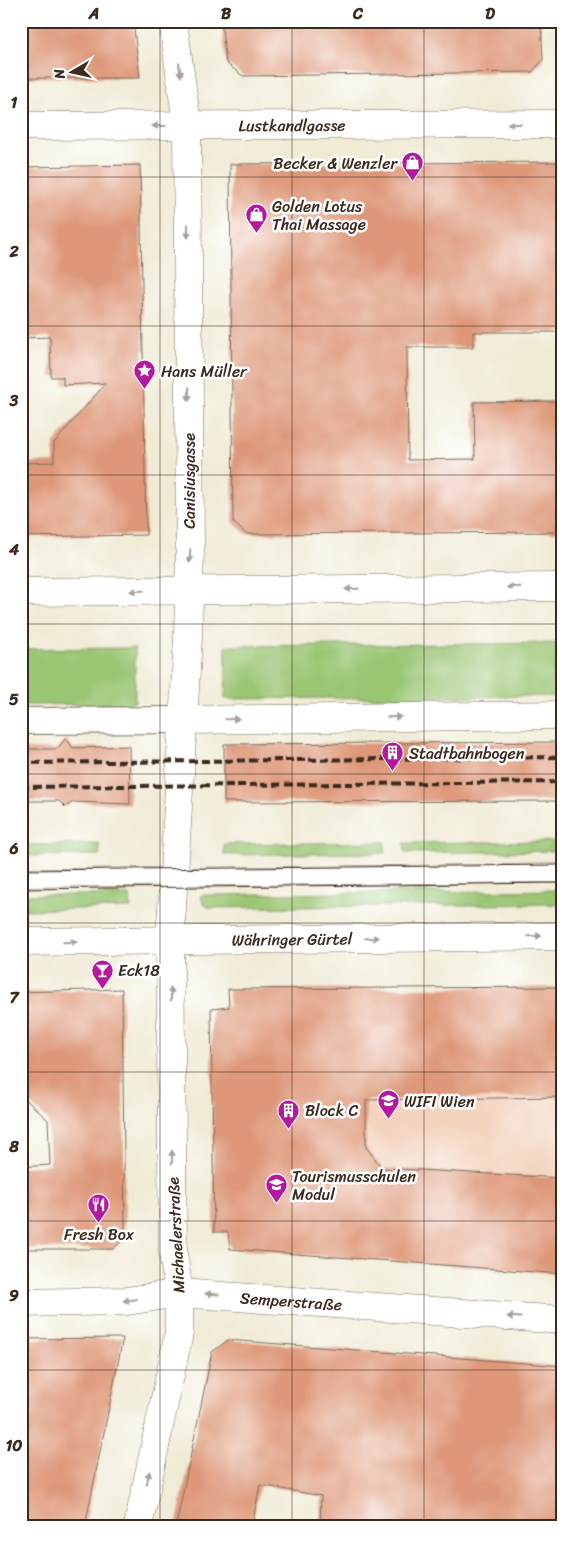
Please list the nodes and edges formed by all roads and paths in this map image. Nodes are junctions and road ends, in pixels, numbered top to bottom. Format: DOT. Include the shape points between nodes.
graph roads {
  1 [pos="173,21"];
  2 [pos="563,124"];
  3 [pos="188,125"];
  4 [pos="21,126"];
  5 [pos="563,587"];
  6 [pos="189,591"];
  7 [pos="21,592"];
  8 [pos="563,715"];
  9 [pos="21,720"];
  10 [pos="183,720"];
  11 [pos="563,873"];
  12 [pos="173,876"];
  13 [pos="21,878"];
  14 [pos="563,936"];
  15 [pos="170,940"];
  16 [pos="21,942"];
  17 [pos="179,1292"];
  18 [pos="21,1303"];
  19 [pos="563,1320"];
  20 [pos="138,1526"];
  1 -- 3 [label="street, Canisiusgasse, one-way"];
  2 -- 3 [label="street, Lustkandlgasse, one-way"];
  3 -- 4 [label="street, Lustkandlgasse, one-way"];
  3 -- 6 [label="street, Canisiusgasse, one-way"];
  5 -- 6 [label="street, one-way"];
  6 -- 7 [label="street, one-way"];
  6 -- 10 [label="street, Canisiusgasse"];
  10 -- 8 [label="street, one-way"];
  9 -- 10 [label="street"];
  10 -- 12 [label="street, Canisiusgasse"];
  11 -- 12 [label="lane"];
  12 -- 13 [label="lane"];
  12 -- 15 [label="street, Canisiusgasse"];
  15 -- 14 [label="street, Währinger Gürtel, one-way"];
  16 -- 15 [label="street, Währinger Gürtel, one-way"];
  17 -- 15 [label="street, Michaelerstraße, one-way" via="173,1253"];
  17 -- 18 [label="street, Semperstraße, one-way" via="127,1301"];
  19 -- 17 [label="street, Semperstraße, one-way"];
  20 -- 17 [label="street, Michaelerstraße, one-way" via="179,1333"];
}
